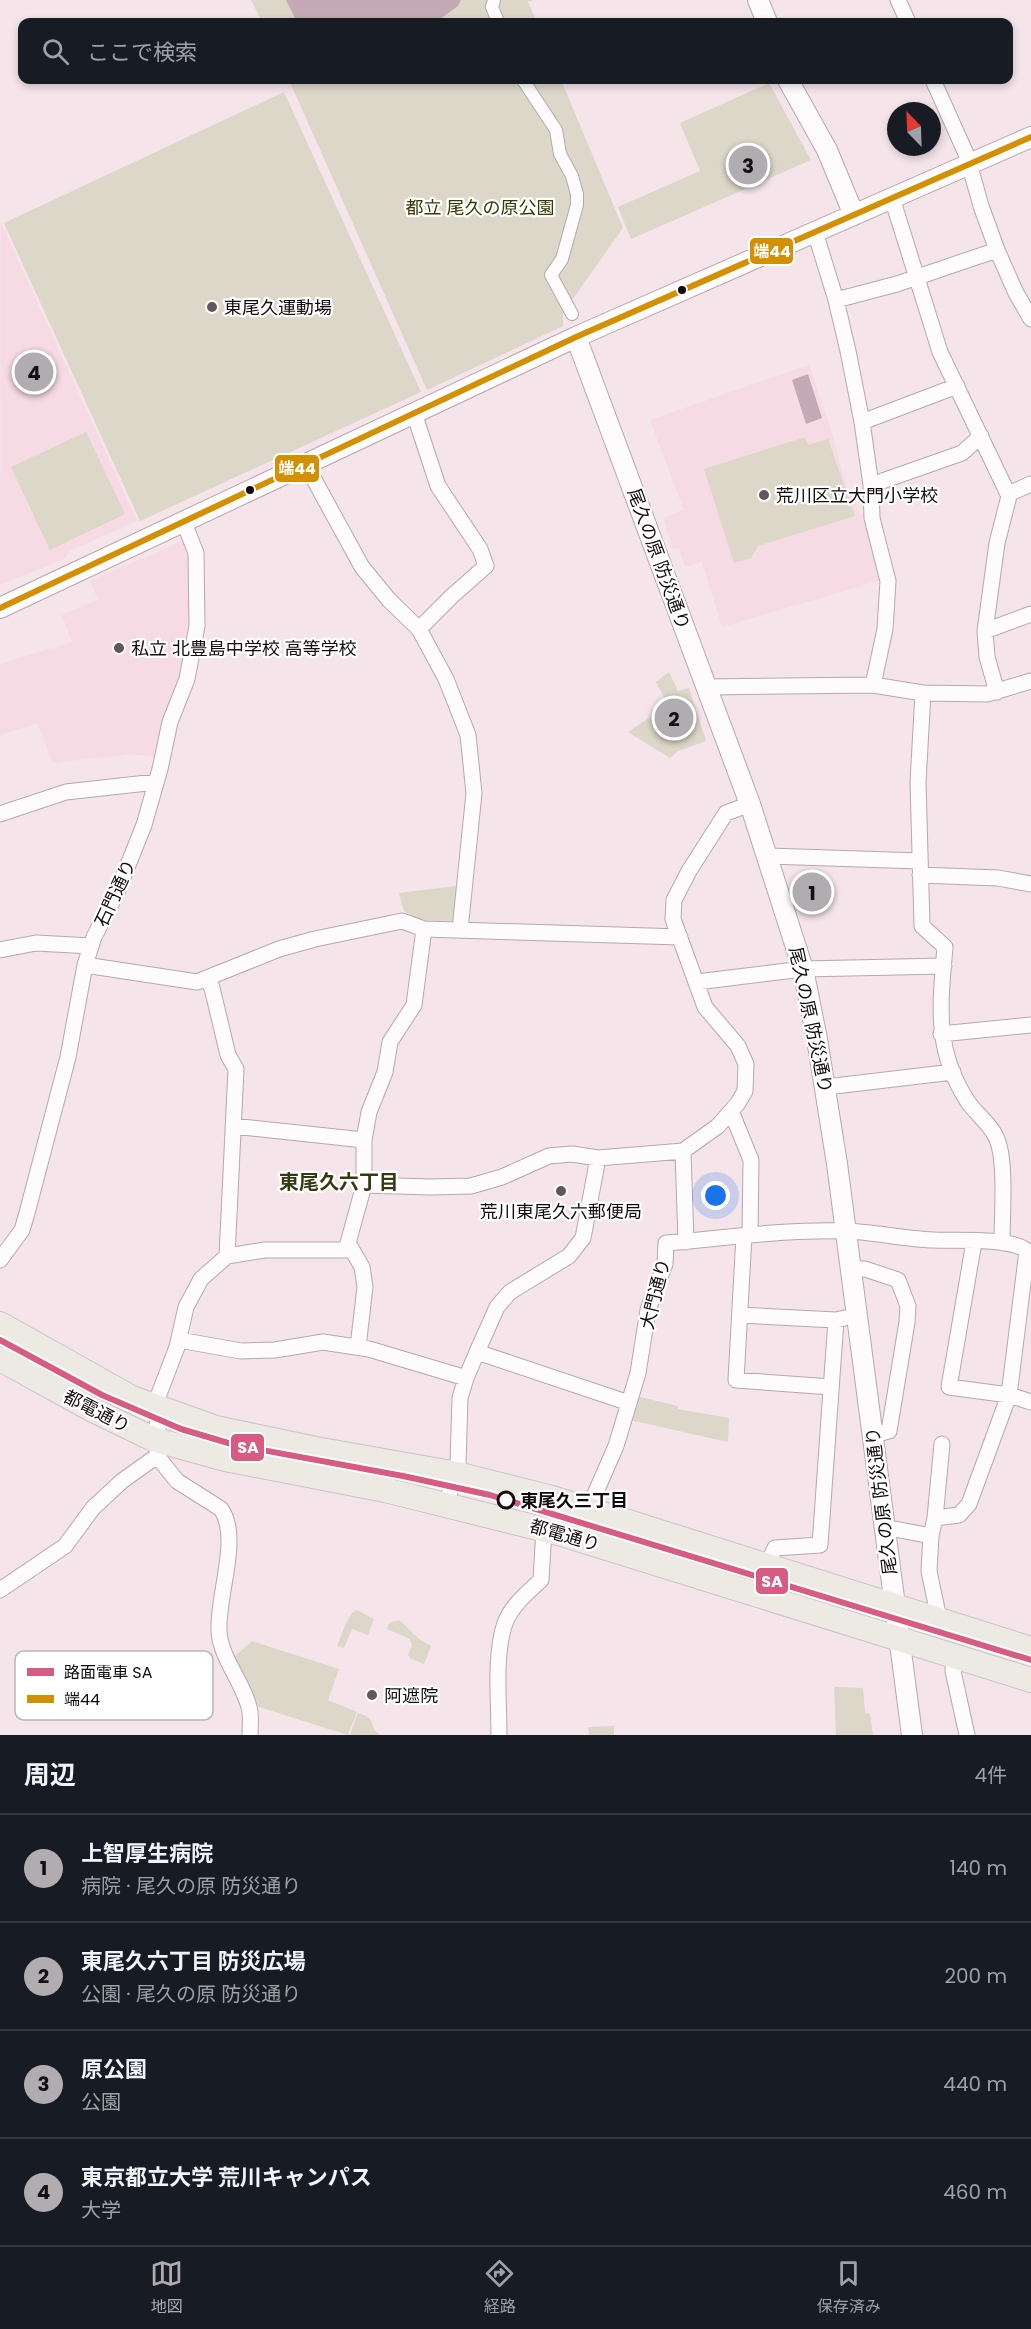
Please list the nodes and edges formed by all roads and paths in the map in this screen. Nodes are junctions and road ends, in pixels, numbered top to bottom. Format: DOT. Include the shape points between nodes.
graph roads {
  1 [pos="494,0"];
  2 [pos="758,0"];
  3 [pos="898,0"];
  4 [pos="496,18"];
  5 [pos="765,18"];
  6 [pos="906,18"];
  7 [pos="527,84"];
  8 [pos="790,84"];
  9 [pos="935,84"];
  10 [pos="1031,137"];
  11 [pos="970,164"];
  12 [pos="892,198"];
  13 [pos="854,215"];
  14 [pos="815,232"];
  15 [pos="997,250"];
  16 [pos="917,278"];
  17 [pos="836,300"];
  18 [pos="572,314"];
  19 [pos="1031,319"];
  20 [pos="576,337"];
  21 [pos="957,386"];
  22 [pos="414,413"];
  23 [pos="862,422"];
  24 [pos="981,436"];
  25 [pos="305,464"];
  26 [pos="1031,484"];
  27 [pos="872,485"];
  28 [pos="1008,494"];
  29 [pos="183,520"];
  30 [pos="0,608"];
  31 [pos="1031,614"];
  32 [pos="419,629"];
  33 [pos="985,631"];
  34 [pos="1031,681"];
  35 [pos="873,685"];
  36 [pos="706,687"];
  37 [pos="997,692"];
  38 [pos="923,693"];
  39 [pos="156,782"];
  40 [pos="750,804"];
  41 [pos="0,814"];
  42 [pos="768,856"];
  43 [pos="920,868"];
  44 [pos="1031,884"];
  45 [pos="424,929"];
  46 [pos="460,930"];
  47 [pos="680,938"];
  48 [pos="91,946"];
  49 [pos="0,950"];
  50 [pos="85,965"];
  51 [pos="944,966"];
  52 [pos="803,969"];
  53 [pos="207,979"];
  54 [pos="697,982"];
  55 [pos="1031,1025"];
  56 [pos="941,1034"];
  57 [pos="953,1072"];
  58 [pos="825,1087"];
  59 [pos="731,1111"];
  60 [pos="233,1126"];
  61 [pos="364,1140"];
  62 [pos="683,1151"];
  63 [pos="598,1158"];
  64 [pos="364,1185"];
  65 [pos="846,1231"];
  66 [pos="747,1236"];
  67 [pos="686,1242"];
  68 [pos="974,1242"];
  69 [pos="1002,1243"];
  70 [pos="352,1250"];
  71 [pos="1029,1252"];
  72 [pos="227,1256"];
  73 [pos="0,1260"];
  74 [pos="849,1269"];
  75 [pos="740,1315"];
  76 [pos="857,1316"];
  77 [pos="836,1320"];
  78 [pos="0,1324"];
  79 [pos="179,1340"];
  80 [pos="358,1347"];
  81 [pos="477,1352"];
  82 [pos="0,1359"];
  83 [pos="466,1378"];
  84 [pos="831,1387"];
  85 [pos="1009,1395"];
  86 [pos="1031,1402"];
  87 [pos="629,1403"];
  88 [pos="155,1407"];
  89 [pos="873,1436"];
  90 [pos="942,1444"];
  91 [pos="157,1448"];
  92 [pos="457,1474"];
  93 [pos="562,1502"];
  94 [pos="446,1505"];
  95 [pos="588,1510"];
  96 [pos="935,1518"];
  97 [pos="884,1527"];
  98 [pos="548,1530"];
  99 [pos="931,1536"];
  100 [pos="767,1566"];
  101 [pos="0,1590"];
  102 [pos="894,1605"];
  103 [pos="939,1619"];
  104 [pos="899,1639"];
  105 [pos="1031,1649"];
  106 [pos="954,1656"];
  107 [pos="1031,1680"];
  108 [pos="249,1735"];
  109 [pos="499,1735"];
  110 [pos="912,1735"];
  111 [pos="967,1735"];
  1 -- 4 [label="street"];
  2 -- 5 [label="street"];
  3 -- 6 [label="street"];
  7 -- 18 [label="street" via="556,130 560,154 578,194 562,259 551,275"];
  8 -- 13 [label="street" via="826,150"];
  9 -- 11 [label="street"];
  10 -- 11 [label="street"];
  11 -- 12 [label="street"];
  11 -- 15 [label="street"];
  12 -- 13 [label="street"];
  12 -- 16 [label="street"];
  13 -- 14 [label="street"];
  14 -- 17 [label="street"];
  14 -- 20 [label="street"];
  15 -- 16 [label="street"];
  15 -- 19 [label="street"];
  16 -- 17 [label="street"];
  16 -- 21 [label="street" via="940,352"];
  17 -- 23 [label="street"];
  20 -- 22 [label="street"];
  20 -- 36 [label="street, 尾久の原 防災通り"];
  21 -- 23 [label="street"];
  21 -- 24 [label="street"];
  22 -- 25 [label="street"];
  22 -- 32 [label="street" via="438,486 480,549 486,566"];
  23 -- 27 [label="street"];
  24 -- 27 [label="street" via="962,453"];
  24 -- 28 [label="street"];
  25 -- 29 [label="street"];
  25 -- 32 [label="street" via="362,567"];
  26 -- 28 [label="street"];
  27 -- 35 [label="street" via="872,518 888,581 885,629"];
  28 -- 33 [label="street"];
  29 -- 30 [label="street"];
  29 -- 39 [label="street, 石門通り" via="195,553 197,626 187,679 170,722"];
  31 -- 33 [label="street"];
  32 -- 46 [label="street" via="446,679 468,735 472,764 474,798"];
  33 -- 37 [label="street" via="987,657"];
  34 -- 37 [label="street"];
  35 -- 36 [label="street"];
  35 -- 38 [label="street"];
  36 -- 40 [label="street, 尾久の原 防災通り"];
  37 -- 38 [label="street"];
  38 -- 43 [label="street" via="918,782"];
  39 -- 41 [label="street" via="66,792"];
  39 -- 48 [label="street, 石門通り" via="129,863"];
  40 -- 42 [label="street, 尾久の原 防災通り"];
  40 -- 47 [label="street" via="726,813 689,871 674,900"];
  42 -- 43 [label="street"];
  42 -- 52 [label="street, 尾久の原 防災通り"];
  43 -- 44 [label="street"];
  43 -- 51 [label="street" via="922,926 945,948"];
  45 -- 46 [label="street"];
  45 -- 53 [label="street" via="402,921 315,939 279,949"];
  45 -- 61 [label="street" via="414,1005 390,1042"];
  46 -- 47 [label="street"];
  47 -- 54 [label="street"];
  48 -- 49 [label="street" via="36,943"];
  48 -- 50 [label="street, 石門通り"];
  50 -- 53 [label="street" via="197,982"];
  50 -- 73 [label="street, 石門通り" via="68,1057 27,1213 22,1230"];
  51 -- 52 [label="street"];
  51 -- 56 [label="street"];
  52 -- 54 [label="street"];
  52 -- 58 [label="street, 尾久の原 防災通り"];
  53 -- 60 [label="street" via="228,1055 236,1069"];
  54 -- 59 [label="street" via="705,1007 738,1046 746,1064 745,1090"];
  55 -- 56 [label="street"];
  56 -- 57 [label="street"];
  57 -- 58 [label="street"];
  57 -- 69 [label="street" via="968,1102 998,1141"];
  58 -- 65 [label="street, 尾久の原 防災通り"];
  59 -- 62 [label="street" via="718,1126"];
  59 -- 66 [label="street" via="751,1160"];
  60 -- 61 [label="street"];
  60 -- 72 [label="street"];
  61 -- 64 [label="street"];
  62 -- 63 [label="street"];
  62 -- 67 [label="street, 大門通り"];
  63 -- 64 [label="street" via="549,1156 471,1186"];
  63 -- 81 [label="street" via="583,1238 569,1256 510,1292 497,1308"];
  64 -- 70 [label="street" via="348,1243"];
  65 -- 66 [label="street"];
  65 -- 68 [label="street"];
  65 -- 74 [label="street, 尾久の原 防災通り"];
  66 -- 67 [label="street"];
  66 -- 75 [label="street"];
  67 -- 87 [label="street, 大門通り" via="666,1243 666,1264 648,1310"];
  68 -- 69 [label="street"];
  68 -- 85 [label="street" via="949,1387"];
  69 -- 71 [label="street" via="1021,1246"];
  70 -- 72 [label="street" via="265,1250"];
  70 -- 80 [label="street" via="362,1266 365,1287"];
  71 -- 85 [label="street"];
  72 -- 79 [label="street" via="201,1280 186,1307"];
  74 -- 76 [label="street, 尾久の原 防災通り"];
  74 -- 89 [label="street" via="866,1269 898,1280 908,1306 889,1431"];
  75 -- 77 [label="street"];
  75 -- 84 [label="street" via="736,1380"];
  76 -- 77 [label="street"];
  76 -- 89 [label="street, 尾久の原 防災通り"];
  77 -- 84 [label="street"];
  78 -- 88 [label="main road, 都電通り" via="99,1382"];
  79 -- 80 [label="street" via="241,1351 324,1342"];
  79 -- 88 [label="street"];
  80 -- 83 [label="street"];
  81 -- 83 [label="street"];
  81 -- 87 [label="street"];
  82 -- 91 [label="main road, 都電通り"];
  83 -- 92 [label="street" via="460,1398"];
  84 -- 100 [label="street" via="820,1545 775,1548"];
  85 -- 86 [label="street"];
  85 -- 96 [label="street" via="969,1504 959,1515"];
  87 -- 95 [label="street, 大門通り" via="616,1446"];
  88 -- 91 [label="street"];
  88 -- 92 [label="main road, 都電通り" via="249,1436"];
  89 -- 97 [label="street, 尾久の原 防災通り"];
  90 -- 96 [label="street"];
  91 -- 94 [label="main road, 都電通り"];
  91 -- 101 [label="street" via="93,1508 65,1546"];
  91 -- 108 [label="street" via="177,1480 226,1515 229,1553 218,1633 250,1711"];
  92 -- 93 [label="main road, 都電通り"];
  92 -- 94 [label="street"];
  93 -- 95 [label="main road, 都電通り"];
  93 -- 98 [label="street"];
  94 -- 98 [label="main road, 都電通り"];
  95 -- 100 [label="main road, 都電通り"];
  96 -- 99 [label="street"];
  97 -- 99 [label="street"];
  97 -- 102 [label="street, 尾久の原 防災通り"];
  98 -- 104 [label="main road, 都電通り"];
  98 -- 109 [label="street" via="541,1580 518,1602 506,1621 499,1648"];
  99 -- 103 [label="street" via="929,1571"];
  100 -- 102 [label="main road, 都電通り"];
  102 -- 103 [label="main road, 都電通り"];
  102 -- 104 [label="street, 尾久の原 防災通り"];
  103 -- 105 [label="main road, 都電通り"];
  104 -- 106 [label="main road, 都電通り"];
  104 -- 110 [label="street, 尾久の原 防災通り"];
  106 -- 107 [label="main road, 都電通り"];
  106 -- 111 [label="street" via="953,1671"];
}
